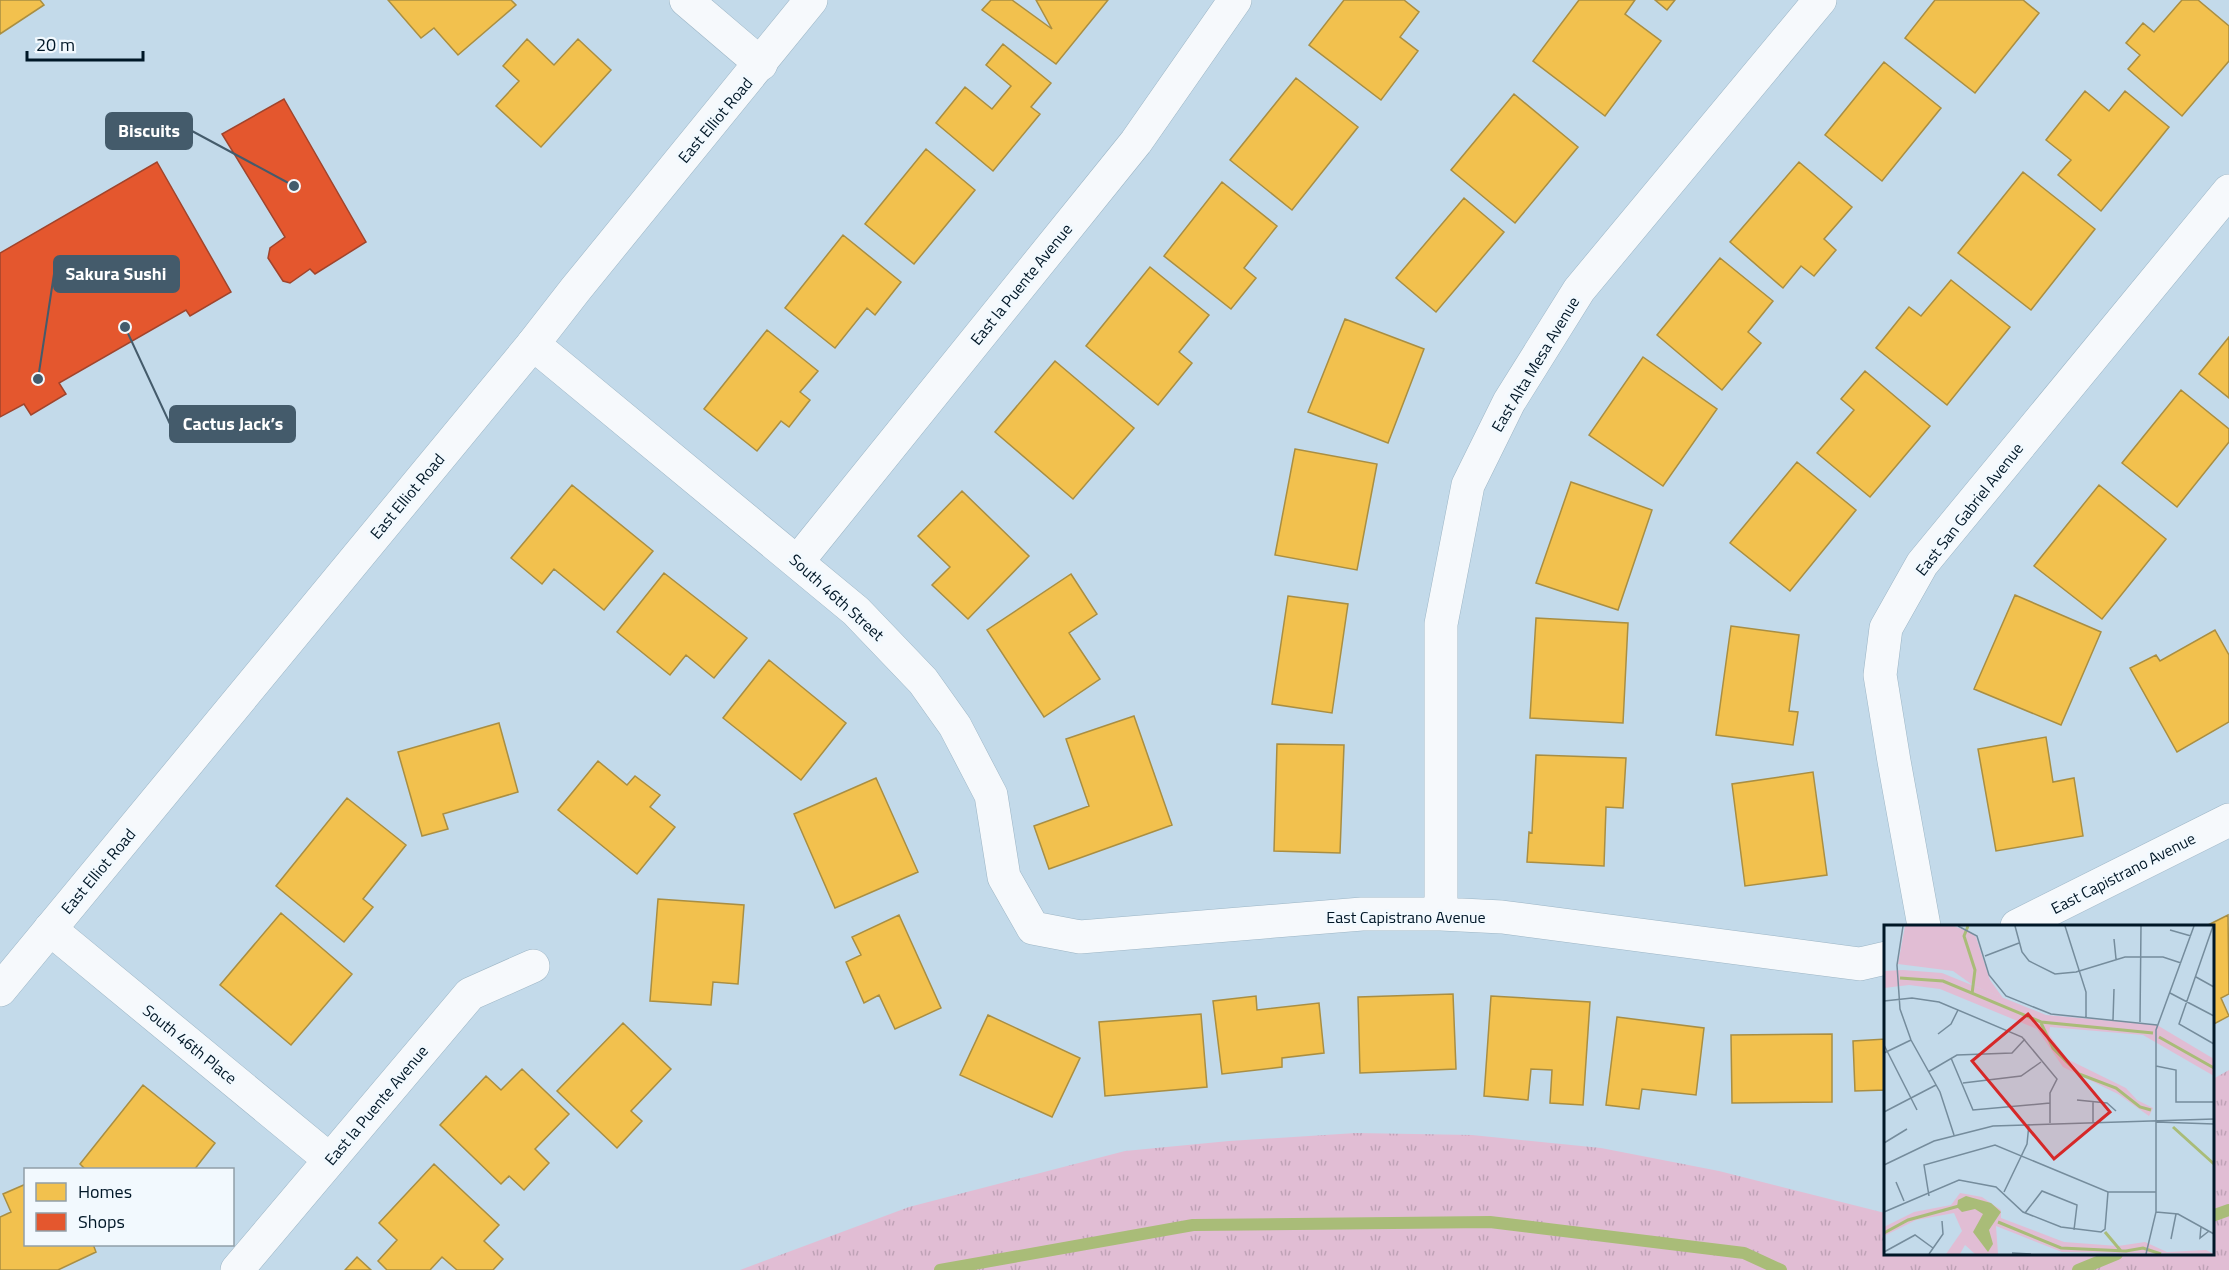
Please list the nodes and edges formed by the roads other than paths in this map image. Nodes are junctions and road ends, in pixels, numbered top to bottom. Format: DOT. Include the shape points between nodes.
graph roads {
  1 [pos="686,0"];
  2 [pos="811,0"];
  3 [pos="1235,0"];
  4 [pos="1820,0"];
  5 [pos="761,64"];
  6 [pos="2229,191"];
  7 [pos="533,344"];
  8 [pos="798,561"];
  9 [pos="2229,820"];
  10 [pos="1441,914"];
  11 [pos="1924,925"];
  12 [pos="2021,925"];
  13 [pos="1033,928"];
  14 [pos="50,929"];
  15 [pos="1884,958"];
  16 [pos="533,966"];
  17 [pos="0,990"];
  18 [pos="330,1160"];
  19 [pos="237,1270"];
  1 -- 5 [label="street"];
  2 -- 5 [label="street, East Elliot Road"];
  3 -- 8 [label="street, East la Puente Avenue" via="1136,142"];
  4 -- 10 [label="street, East Alta Mesa Avenue" via="1579,290 1509,402 1468,485 1441,624"];
  5 -- 7 [label="street, East Elliot Road"];
  6 -- 11 [label="street, East San Gabriel Avenue" via="1922,564 1886,628 1880,675"];
  7 -- 8 [label="street, South 46th Street"];
  7 -- 14 [label="street, East Elliot Road"];
  8 -- 13 [label="street, South 46th Street" via="856,611 916,673 955,726 991,795 1004,877"];
  9 -- 12 [label="street, East Capistrano Avenue"];
  10 -- 13 [label="street, East Capistrano Avenue" via="1362,914 1080,938"];
  10 -- 15 [label="street, East Capistrano Avenue" via="1513,918 1860,964"];
  14 -- 17 [label="street, East Elliot Road"];
  14 -- 18 [label="street, South 46th Place"];
  16 -- 18 [label="street, East la Puente Avenue" via="470,994"];
  18 -- 19 [label="street, East la Puente Avenue"];
}
